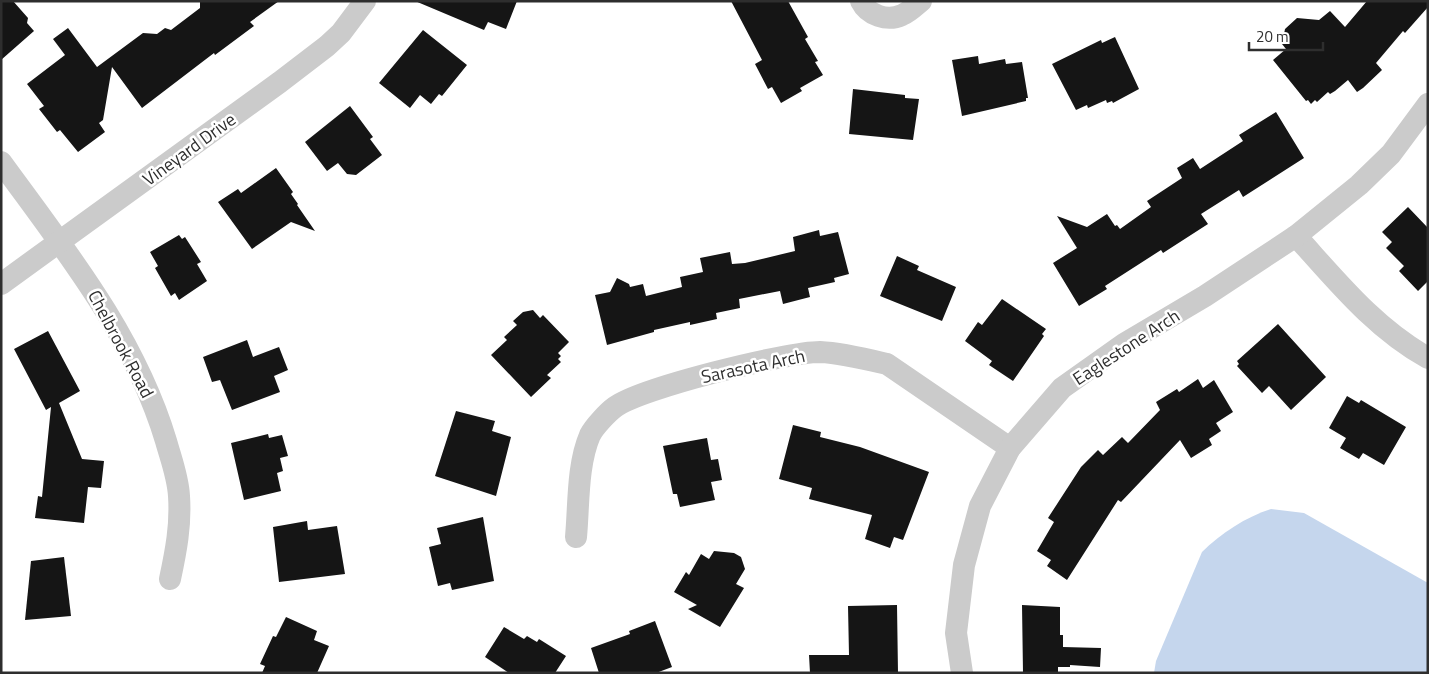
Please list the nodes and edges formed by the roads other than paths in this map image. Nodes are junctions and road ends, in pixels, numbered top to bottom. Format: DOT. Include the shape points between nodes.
graph roads {
  1 [pos="365,1"];
  2 [pos="861,1"];
  3 [pos="921,1"];
  4 [pos="1428,104"];
  5 [pos="1,162"];
  6 [pos="1296,236"];
  7 [pos="59,242"];
  8 [pos="1,284"];
  9 [pos="1428,358"];
  10 [pos="1010,448"];
  11 [pos="576,537"];
  12 [pos="170,579"];
  13 [pos="962,673"];
  1 -- 7 [label="street, Vineyard Drive" via="341,32 312,58"];
  2 -- 3 [label="street" via="866,10 881,18 901,16"];
  4 -- 6 [label="street, Eaglestone Arch" via="1391,154 1359,185"];
  5 -- 7 [label="street, Chelbrook Road"];
  6 -- 9 [label="street" via="1364,310"];
  6 -- 10 [label="street, Eaglestone Arch" via="1124,344 1062,388"];
  7 -- 8 [label="street, Vineyard Drive"];
  7 -- 12 [label="street, Chelbrook Road" via="113,321 157,412 178,482 179,537"];
  10 -- 11 [label="street, Sarasota Arch" via="887,364 819,352 780,358 648,391 615,407 591,434 582,469"];
  10 -- 13 [label="street, Eaglestone Arch" via="980,506 964,565 956,633"];
}
